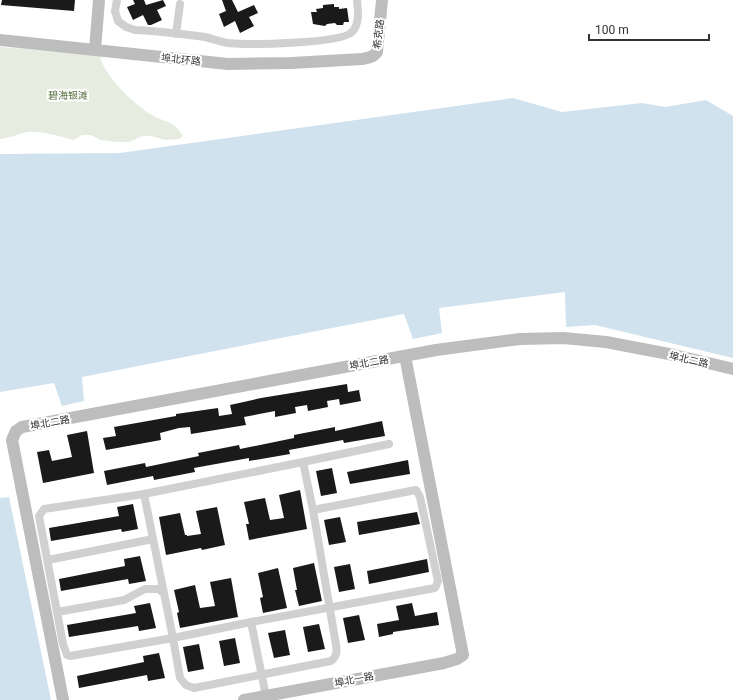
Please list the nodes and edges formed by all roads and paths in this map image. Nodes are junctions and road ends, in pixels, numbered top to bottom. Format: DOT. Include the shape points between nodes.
graph roads {
  1 [pos="98,0"];
  2 [pos="117,0"];
  3 [pos="357,0"];
  4 [pos="382,0"];
  5 [pos="180,4"];
  6 [pos="176,34"];
  7 [pos="0,40"];
  8 [pos="95,50"];
  9 [pos="362,59"];
  10 [pos="405,356"];
  11 [pos="733,369"];
  12 [pos="389,444"];
  13 [pos="303,462"];
  14 [pos="144,494"];
  15 [pos="313,510"];
  16 [pos="153,539"];
  17 [pos="48,560"];
  18 [pos="164,594"];
  19 [pos="330,607"];
  20 [pos="58,612"];
  21 [pos="251,622"];
  22 [pos="173,638"];
  23 [pos="261,674"];
  24 [pos="266,696"];
  25 [pos="63,700"];
  26 [pos="244,700"];
  1 -- 8 [label="street"];
  2 -- 6 [label="street" via="115,11 118,22 126,27"];
  3 -- 6 [label="street" via="358,20 354,31 346,36 305,42 231,44"];
  4 -- 9 [label="street, 希克路" via="377,52"];
  5 -- 6 [label="street"];
  7 -- 8 [label="street, 埠北环路"];
  8 -- 9 [label="street, 埠北环路" via="228,64"];
  10 -- 11 [label="street, 埠北二路" via="495,341 563,338 629,346"];
  10 -- 24 [label="street, 埠北一路" via="463,656 444,663"];
  10 -- 25 [label="street, 埠北二路" via="22,427 16,431 12,440"];
  12 -- 13 [label="street"];
  13 -- 14 [label="street"];
  13 -- 15 [label="street"];
  14 -- 16 [label="street"];
  14 -- 17 [label="street" via="44,509 39,516"];
  15 -- 19 [label="street"];
  15 -- 19 [label="street" via="416,490 420,497 438,581 435,588"];
  16 -- 17 [label="street"];
  16 -- 18 [label="street"];
  17 -- 20 [label="street"];
  18 -- 20 [label="street" via="159,589 145,589 124,600"];
  18 -- 22 [label="street"];
  19 -- 21 [label="street"];
  19 -- 23 [label="street" via="337,652 331,661"];
  20 -- 22 [label="street" via="65,652 70,656"];
  21 -- 22 [label="street"];
  21 -- 23 [label="street"];
  22 -- 23 [label="street" via="180,678 186,685 194,688"];
  23 -- 24 [label="street"];
  24 -- 26 [label="street, 埠北一路"];
}
